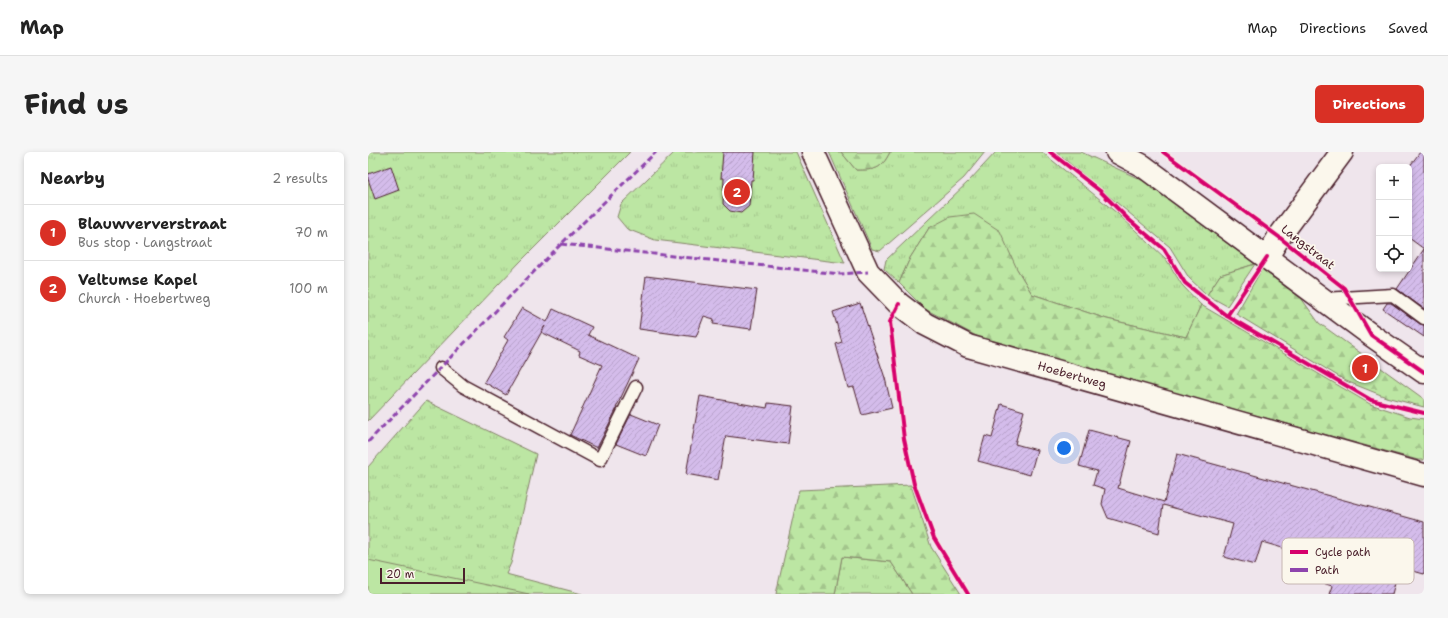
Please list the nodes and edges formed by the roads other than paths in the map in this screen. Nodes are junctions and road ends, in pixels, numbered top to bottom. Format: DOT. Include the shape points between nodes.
graph roads {
  1 [pos="813,152"];
  2 [pos="1117,152"];
  3 [pos="1342,152"];
  4 [pos="1267,257"];
  5 [pos="1324,299"];
  6 [pos="1424,318"];
  7 [pos="441,368"];
  8 [pos="1424,372"];
  9 [pos="636,387"];
  10 [pos="1424,474"];
  1 -- 10 [label="street, Hoebertweg" via="868,272 899,304 925,324 968,346"];
  2 -- 4 [label="street" via="1143,166"];
  3 -- 4 [label="street"];
  4 -- 5 [label="street"];
  5 -- 6 [label="lane" via="1393,295"];
  5 -- 8 [label="street"];
  7 -- 9 [label="lane" via="463,386 600,460"];
}
